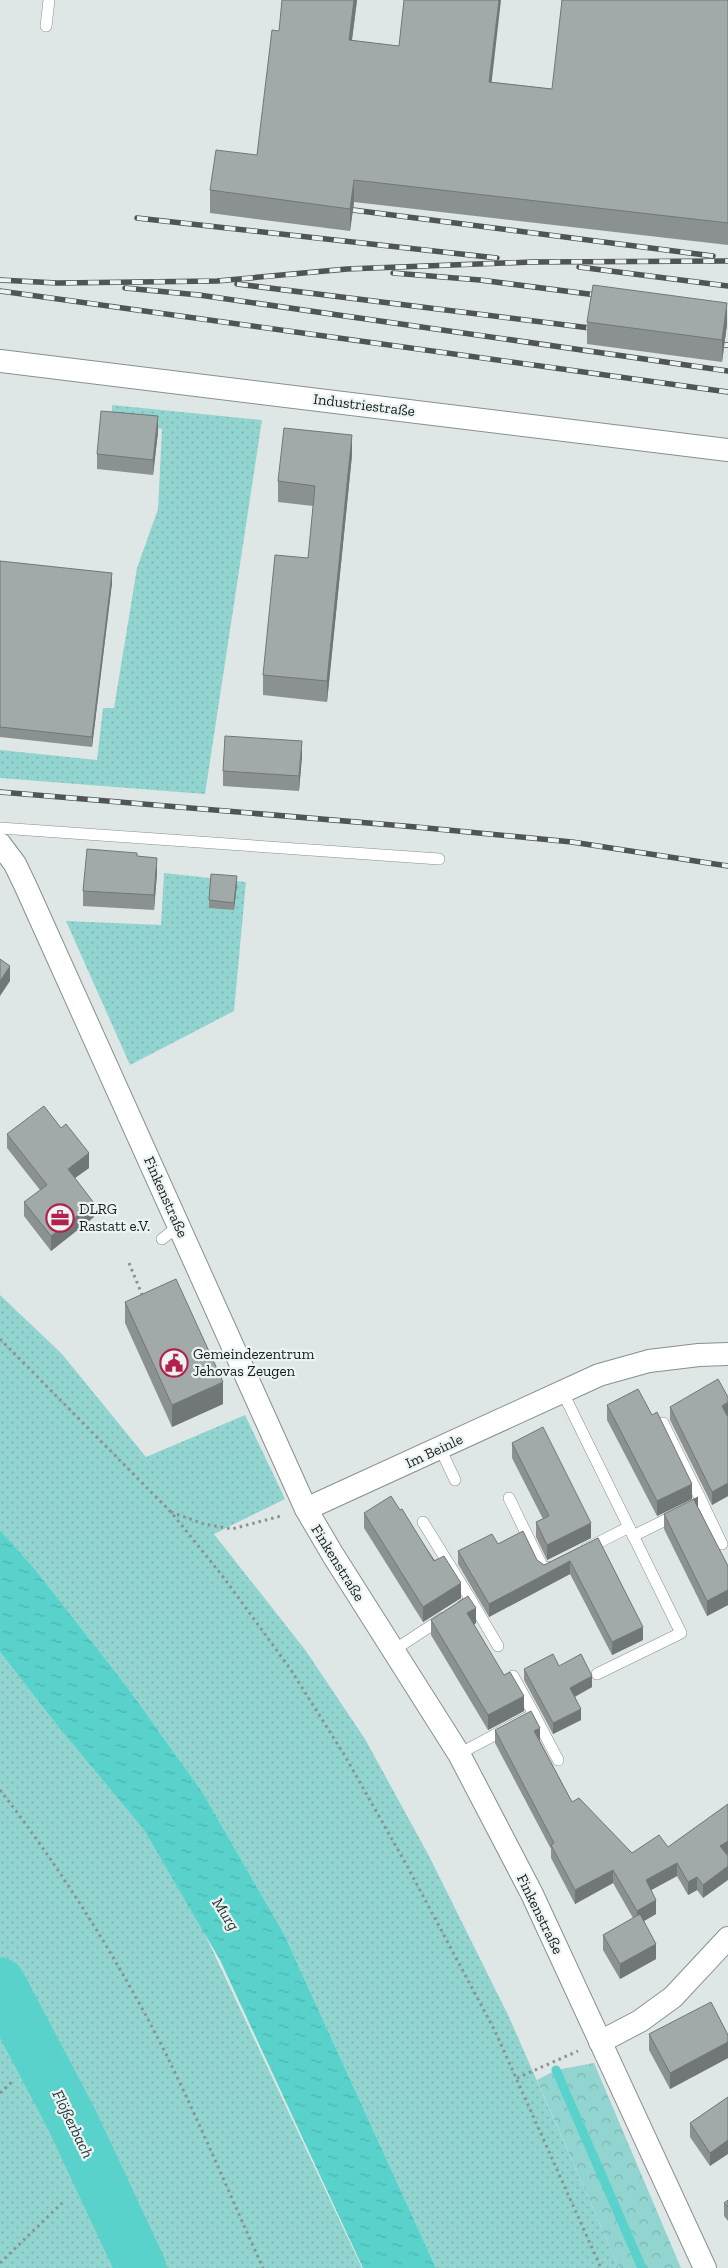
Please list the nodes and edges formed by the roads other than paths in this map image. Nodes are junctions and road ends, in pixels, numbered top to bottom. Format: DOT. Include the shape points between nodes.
graph roads {
  1 [pos="49,0"];
  2 [pos="46,26"];
  3 [pos="0,361"];
  4 [pos="728,450"];
  5 [pos="0,828"];
  6 [pos="0,844"];
  7 [pos="439,859"];
  8 [pos="728,1354"];
  9 [pos="562,1391"];
  10 [pos="663,1423"];
  11 [pos="440,1448"];
  12 [pos="455,1480"];
  13 [pos="509,1498"];
  14 [pos="702,1502"];
  15 [pos="306,1509"];
  16 [pos="423,1522"];
  17 [pos="631,1532"];
  18 [pos="722,1544"];
  19 [pos="578,1553"];
  20 [pos="561,1561"];
  21 [pos="470,1600"];
  22 [pos="498,1646"];
  23 [pos="394,1650"];
  24 [pos="597,1674"];
  25 [pos="513,1676"];
  26 [pos="534,1714"];
  27 [pos="459,1754"];
  28 [pos="558,1760"];
  29 [pos="728,1938"];
  30 [pos="600,2042"];
  31 [pos="705,2268"];
  1 -- 2 [label="lane"];
  3 -- 4 [label="street, Industriestraße"];
  5 -- 7 [label="lane"];
  6 -- 15 [label="street, Finkenstraße" via="26,887 170,1232"];
  8 -- 9 [label="street, Im Beinle" via="649,1360 599,1375"];
  9 -- 11 [label="street, Im Beinle"];
  9 -- 17 [label="lane"];
  10 -- 14 [label="lane"];
  11 -- 12 [label="lane"];
  11 -- 15 [label="street, Im Beinle"];
  13 -- 20 [label="lane" via="544,1570"];
  14 -- 17 [label="lane"];
  14 -- 18 [label="lane"];
  15 -- 23 [label="street, Finkenstraße"];
  16 -- 21 [label="lane"];
  17 -- 19 [label="lane"];
  17 -- 24 [label="lane" via="681,1633"];
  21 -- 22 [label="lane"];
  21 -- 23 [label="lane"];
  23 -- 27 [label="street, Finkenstraße"];
  25 -- 26 [label="lane"];
  26 -- 27 [label="lane"];
  26 -- 28 [label="lane"];
  27 -- 30 [label="street, Finkenstraße" via="532,1894"];
  29 -- 30 [label="street" via="673,1997 640,2021"];
  30 -- 31 [label="street, Finkenstraße"];
}
